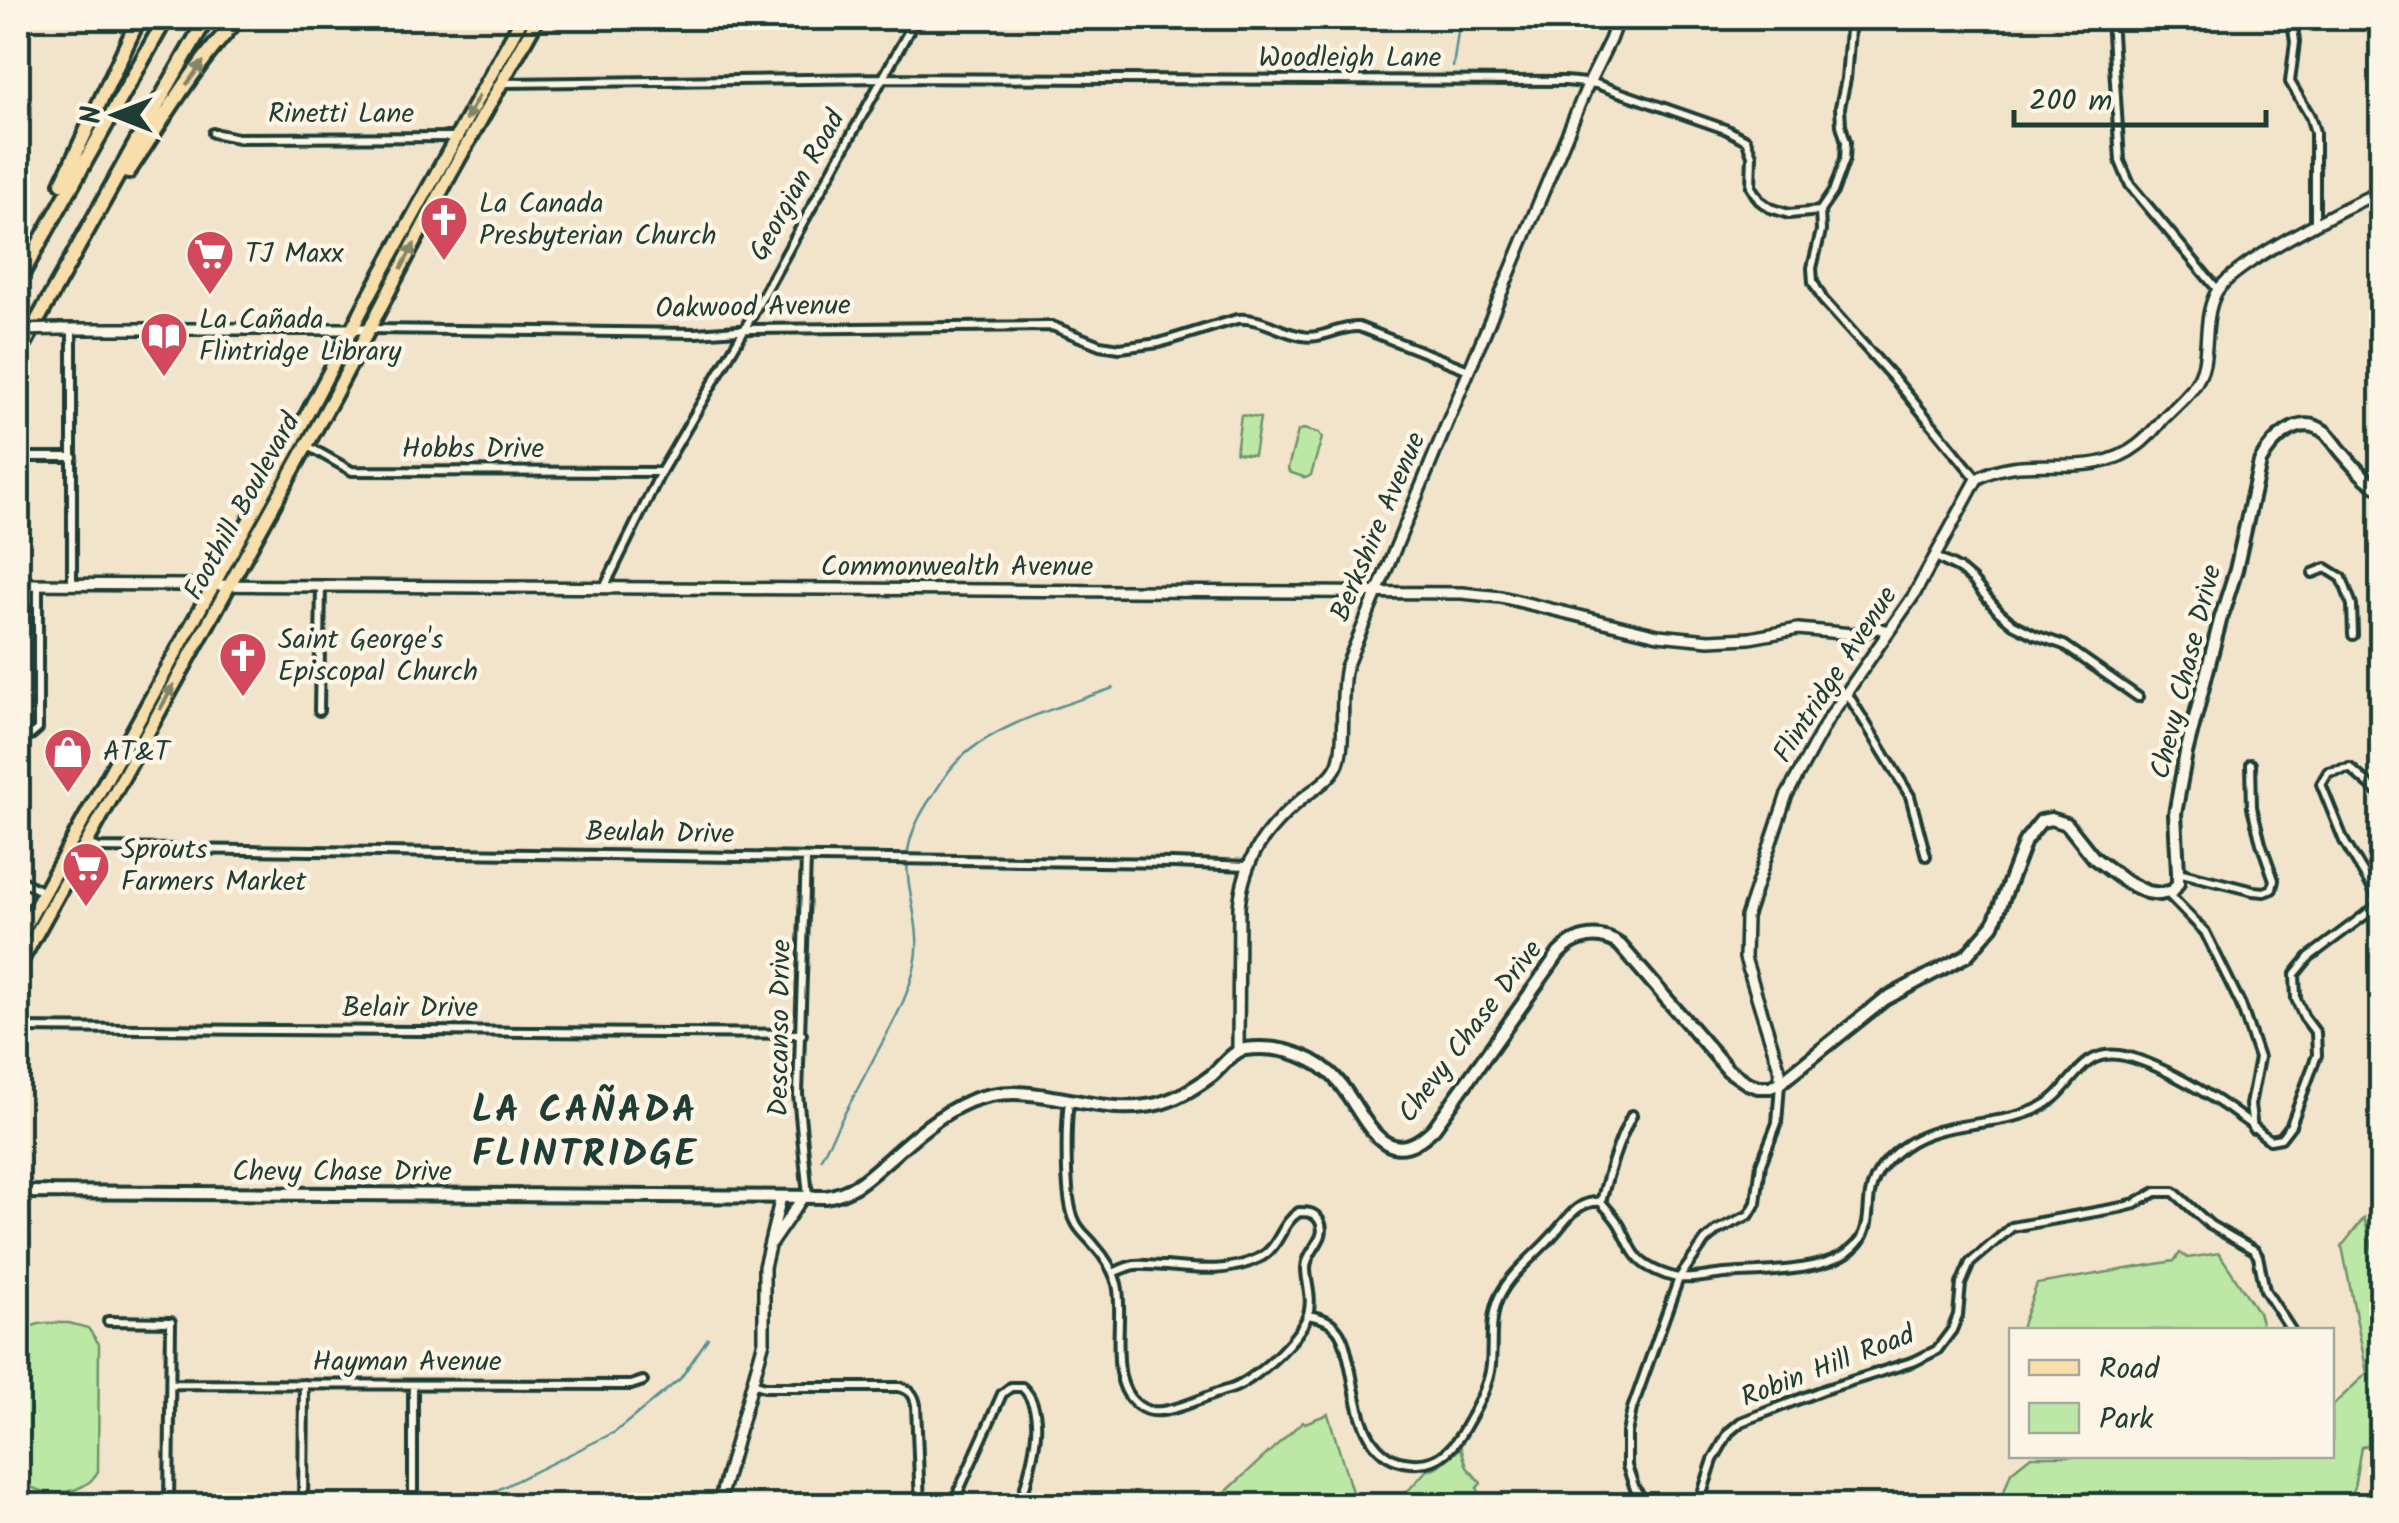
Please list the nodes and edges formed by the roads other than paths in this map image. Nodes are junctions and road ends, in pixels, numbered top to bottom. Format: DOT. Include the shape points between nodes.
graph roads {
  1 [pos="139,18"];
  2 [pos="166,18"];
  3 [pos="207,18"];
  4 [pos="239,18"];
  5 [pos="522,18"];
  6 [pos="538,18"];
  7 [pos="916,18"];
  8 [pos="1618,18"];
  9 [pos="1852,18"];
  10 [pos="2111,18"];
  11 [pos="2288,18"];
  12 [pos="883,78"];
  13 [pos="488,79"];
  14 [pos="502,83"];
  15 [pos="1589,83"];
  16 [pos="213,133"];
  17 [pos="463,138"];
  18 [pos="2382,191"];
  19 [pos="1820,211"];
  20 [pos="2315,224"];
  21 [pos="83,241"];
  22 [pos="18,279"];
  23 [pos="2218,290"];
  24 [pos="66,329"];
  25 [pos="352,329"];
  26 [pos="18,330"];
  27 [pos="370,330"];
  28 [pos="744,330"];
  29 [pos="18,355"];
  30 [pos="1469,370"];
  31 [pos="294,439"];
  32 [pos="306,446"];
  33 [pos="24,457"];
  34 [pos="73,457"];
  35 [pos="661,472"];
  36 [pos="1977,479"];
  37 [pos="2382,489"];
  38 [pos="1936,557"];
  39 [pos="2313,573"];
  40 [pos="18,584"];
  41 [pos="38,584"];
  42 [pos="72,584"];
  43 [pos="214,584"];
  44 [pos="229,584"];
  45 [pos="320,586"];
  46 [pos="604,586"];
  47 [pos="1376,592"];
  48 [pos="1889,631"];
  49 [pos="2353,635"];
  50 [pos="1847,693"];
  51 [pos="2138,697"];
  52 [pos="319,711"];
  53 [pos="18,736"];
  54 [pos="2251,764"];
  55 [pos="2382,796"];
  56 [pos="80,841"];
  57 [pos="1926,856"];
  58 [pos="806,858"];
  59 [pos="1247,866"];
  60 [pos="2178,872"];
  61 [pos="18,879"];
  62 [pos="2168,893"];
  63 [pos="49,896"];
  64 [pos="2381,904"];
  65 [pos="18,940"];
  66 [pos="18,967"];
  67 [pos="18,1028"];
  68 [pos="802,1034"];
  69 [pos="1238,1049"];
  70 [pos="1780,1083"];
  71 [pos="1070,1099"];
  72 [pos="1632,1115"];
  73 [pos="2254,1130"];
  74 [pos="18,1192"];
  75 [pos="781,1197"];
  76 [pos="806,1197"];
  77 [pos="1601,1202"];
  78 [pos="771,1244"];
  79 [pos="1113,1273"];
  80 [pos="1680,1278"];
  81 [pos="1308,1314"];
  82 [pos="108,1321"];
  83 [pos="2290,1328"];
  84 [pos="643,1382"];
  85 [pos="752,1383"];
  86 [pos="171,1384"];
  87 [pos="304,1384"];
  88 [pos="413,1386"];
  89 [pos="169,1506"];
  90 [pos="303,1506"];
  91 [pos="413,1506"];
  92 [pos="718,1506"];
  93 [pos="920,1506"];
  94 [pos="952,1506"];
  95 [pos="1020,1506"];
  96 [pos="1648,1506"];
  97 [pos="1698,1506"];
  1 -- 22 [label="highway"];
  2 -- 22 [label="highway"];
  3 -- 21 [label="highway"];
  21 -- 4 [label="highway, one-way" via="184,87"];
  5 -- 13 [label="main road, Foothill Boulevard"];
  6 -- 14 [label="main road, Foothill Boulevard"];
  7 -- 12 [label="street, Georgian Road"];
  8 -- 15 [label="street, Berkshire Avenue"];
  9 -- 19 [label="street" via="1840,107 1844,159"];
  10 -- 23 [label="street" via="2125,176"];
  11 -- 20 [label="street" via="2295,42 2290,82 2314,132"];
  12 -- 14 [label="street, Woodleigh Lane"];
  12 -- 15 [label="street, Woodleigh Lane"];
  12 -- 28 [label="street, Georgian Road"];
  13 -- 14 [label="street, Woodleigh Lane"];
  13 -- 17 [label="main road, Foothill Boulevard, one-way"];
  14 -- 17 [label="main road, Foothill Boulevard"];
  15 -- 19 [label="street, Woodleigh Lane" via="1746,140 1758,200 1789,214"];
  15 -- 30 [label="street, Berkshire Avenue"];
  16 -- 17 [label="street, Rinetti Lane"];
  17 -- 25 [label="main road, Foothill Boulevard"];
  27 -- 17 [label="main road, Foothill Boulevard, one-way"];
  18 -- 20 [label="street"];
  19 -- 36 [label="street" via="1813,282"];
  20 -- 23 [label="street"];
  21 -- 29 [label="highway"];
  23 -- 36 [label="street" via="2198,382 2134,448 2092,464 2005,468"];
  24 -- 25 [label="street, Oakwood Avenue"];
  24 -- 26 [label="street, Oakwood Avenue, bridge"];
  24 -- 34 [label="street"];
  25 -- 27 [label="street, Oakwood Avenue"];
  25 -- 31 [label="main road, Foothill Boulevard"];
  27 -- 28 [label="street, Oakwood Avenue"];
  27 -- 32 [label="main road, Foothill Boulevard"];
  28 -- 30 [label="street, Oakwood Avenue" via="1052,326 1120,348 1247,318 1302,337 1359,328"];
  28 -- 35 [label="street, Georgian Road"];
  30 -- 47 [label="street, Berkshire Avenue"];
  31 -- 32 [label="street, Hobbs Drive"];
  31 -- 43 [label="main road, Foothill Boulevard"];
  32 -- 35 [label="street, Hobbs Drive" via="352,471"];
  32 -- 44 [label="main road, Foothill Boulevard"];
  33 -- 34 [label="street"];
  34 -- 42 [label="street"];
  35 -- 46 [label="street, Georgian Road"];
  36 -- 38 [label="street, Flintridge Avenue"];
  37 -- 60 [label="main road, Chevy Chase Drive" via="2314,426 2289,430 2267,448 2186,753 2175,814"];
  38 -- 48 [label="street, Flintridge Avenue"];
  38 -- 51 [label="street" via="1972,580 2013,624 2064,645"];
  39 -- 49 [label="street" via="2326,568 2342,578"];
  40 -- 41 [label="street, Commonwealth Avenue"];
  41 -- 42 [label="street, Commonwealth Avenue"];
  41 -- 53 [label="street" via="38,729"];
  42 -- 43 [label="street, Commonwealth Avenue"];
  43 -- 44 [label="street, Commonwealth Avenue"];
  43 -- 56 [label="main road, Foothill Boulevard"];
  44 -- 45 [label="street, Commonwealth Avenue"];
  56 -- 44 [label="main road, Foothill Boulevard, one-way"];
  45 -- 46 [label="street, Commonwealth Avenue"];
  45 -- 52 [label="street"];
  46 -- 47 [label="street, Commonwealth Avenue"];
  47 -- 48 [label="street, Commonwealth Avenue" via="1482,594 1658,636 1709,640 1798,629"];
  47 -- 59 [label="street, Berkshire Avenue" via="1344,676 1339,763 1282,816"];
  48 -- 50 [label="street, Flintridge Avenue"];
  50 -- 57 [label="street" via="1910,796"];
  50 -- 70 [label="street, Flintridge Avenue" via="1786,797 1746,917 1745,958"];
  54 -- 60 [label="street" via="2252,807 2272,889 2254,891"];
  55 -- 64 [label="street" via="2350,768 2328,772 2322,784 2344,841"];
  56 -- 58 [label="street, Beulah Drive" via="100,848"];
  56 -- 63 [label="main road, Foothill Boulevard"];
  58 -- 59 [label="street, Beulah Drive"];
  58 -- 68 [label="street, Descanso Drive"];
  59 -- 69 [label="street, Berkshire Avenue" via="1238,907"];
  60 -- 62 [label="main road, Chevy Chase Drive"];
  61 -- 63 [label="street"];
  62 -- 70 [label="main road" via="2147,892 2109,871 2067,824 2041,821 2025,841 1982,940 1967,955 1885,999"];
  62 -- 73 [label="street" via="2205,932 2241,1005 2259,1058 2250,1106"];
  63 -- 65 [label="main road, Foothill Boulevard"];
  63 -- 66 [label="main road, Foothill Boulevard"];
  64 -- 73 [label="street" via="2295,974 2296,999 2316,1033 2317,1055 2281,1138 2270,1140"];
  67 -- 68 [label="street, Belair Drive"];
  68 -- 76 [label="street, Descanso Drive" via="798,1094"];
  69 -- 70 [label="main road, Chevy Chase Drive" via="1279,1048 1307,1058 1337,1080 1374,1134 1412,1146 1434,1128 1564,946 1596,936 1620,945 1728,1070 1748,1084"];
  69 -- 71 [label="main road, Chevy Chase Drive" via="1193,1088 1160,1103 1119,1107"];
  70 -- 80 [label="street, Flintridge Avenue" via="1756,1204 1706,1241"];
  71 -- 76 [label="main road, Chevy Chase Drive" via="1011,1092 967,1102 860,1185"];
  71 -- 79 [label="street" via="1069,1202 1074,1220"];
  72 -- 77 [label="street"];
  73 -- 80 [label="street" via="2211,1096 2140,1061 2095,1057 2041,1107 1927,1135 1890,1156 1872,1182 1863,1237 1846,1253 1778,1271"];
  74 -- 75 [label="main road, Chevy Chase Drive"];
  75 -- 76 [label="main road, Chevy Chase Drive"];
  75 -- 78 [label="street"];
  76 -- 78 [label="street"];
  77 -- 80 [label="street" via="1641,1262"];
  77 -- 81 [label="street" via="1580,1205 1501,1293 1486,1388 1459,1441 1434,1460 1396,1460 1369,1438 1342,1336 1327,1320"];
  78 -- 85 [label="street" via="764,1266 764,1341"];
  79 -- 81 [label="street" via="1132,1265 1208,1270 1254,1261 1269,1253 1292,1216 1308,1212 1322,1232 1306,1262"];
  79 -- 81 [label="street" via="1123,1385 1156,1412 1236,1388 1258,1374"];
  80 -- 96 [label="street, Flintridge Avenue" via="1628,1432 1627,1466"];
  82 -- 86 [label="street" via="171,1322"];
  83 -- 97 [label="street, Robin Hill Road" via="2265,1290 2254,1250 2210,1225 2174,1192 2012,1227 1970,1263 1958,1315 1937,1350 1741,1422 1714,1460"];
  84 -- 88 [label="street, Hayman Avenue"];
  85 -- 92 [label="street"];
  85 -- 93 [label="street" via="908,1390 916,1405"];
  86 -- 87 [label="street, Hayman Avenue"];
  86 -- 89 [label="street"];
  87 -- 88 [label="street, Hayman Avenue"];
  87 -- 90 [label="street"];
  88 -- 91 [label="street"];
  94 -- 95 [label="street" via="1002,1394 1022,1387 1035,1404 1036,1428"];
}
